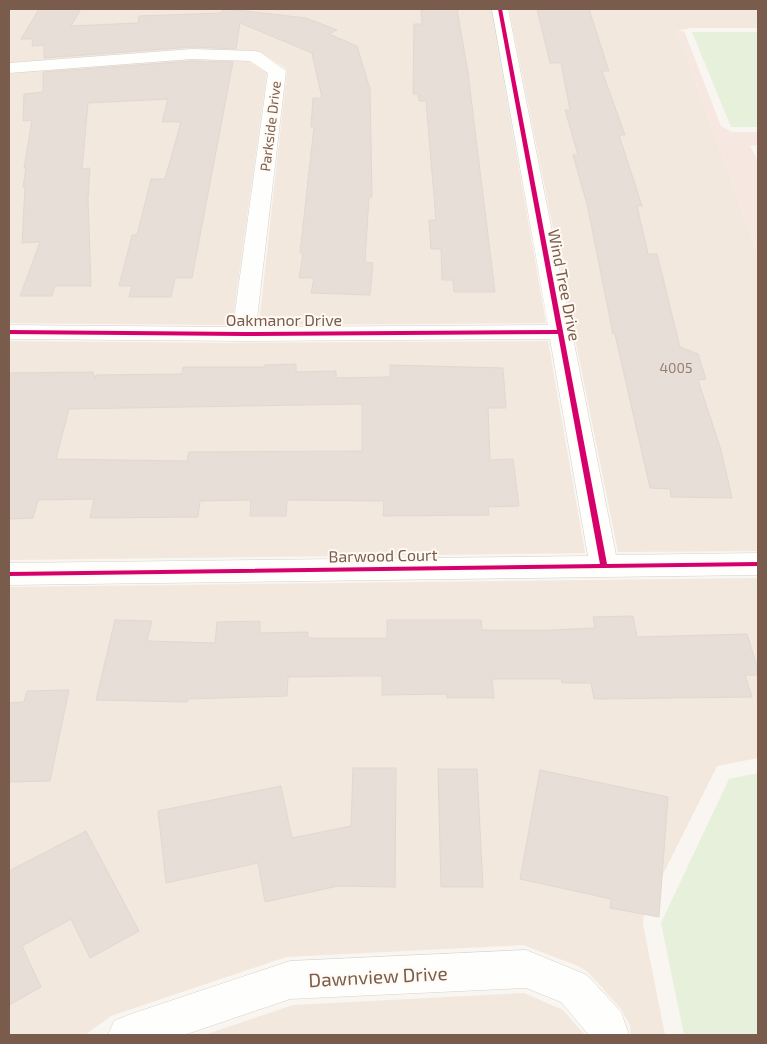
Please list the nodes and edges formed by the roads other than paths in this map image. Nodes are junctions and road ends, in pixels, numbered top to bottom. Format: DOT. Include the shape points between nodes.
graph roads {
  1 [pos="500,9"];
  2 [pos="9,68"];
  3 [pos="9,332"];
  4 [pos="560,332"];
  5 [pos="244,334"];
  6 [pos="758,564"];
  7 [pos="604,566"];
  8 [pos="9,574"];
  9 [pos="128,1035"];
  10 [pos="609,1035"];
  1 -- 4 [label="street, Wind Tree Drive"];
  2 -- 5 [label="street, Parkside Drive" via="192,54 254,56 277,71"];
  3 -- 5 [label="street, Oakmanor Drive"];
  4 -- 5 [label="street, Oakmanor Drive"];
  4 -- 7 [label="street, Wind Tree Drive"];
  6 -- 7 [label="street, Barwood Court"];
  7 -- 8 [label="street, Barwood Court"];
  9 -- 10 [label="street, Dawnview Drive" via="290,980 526,969 574,988 607,1026"];
}
